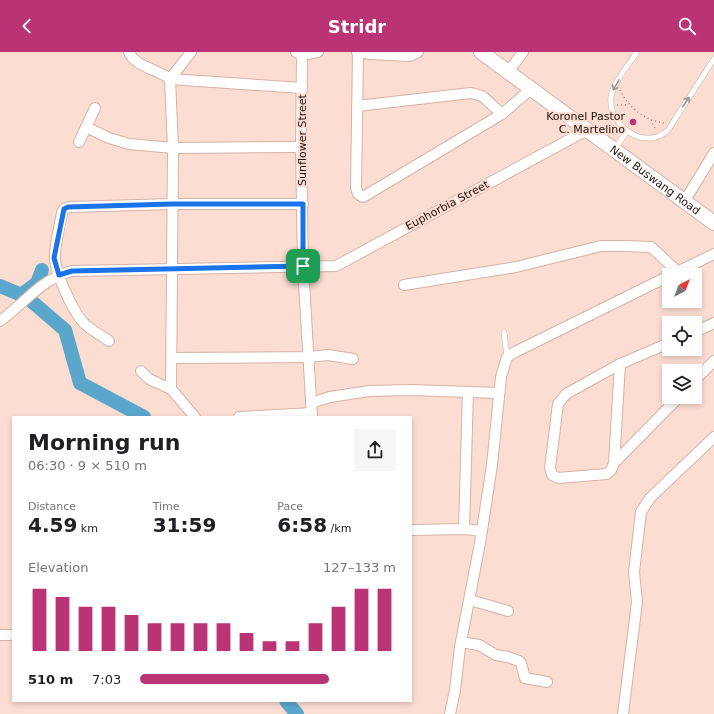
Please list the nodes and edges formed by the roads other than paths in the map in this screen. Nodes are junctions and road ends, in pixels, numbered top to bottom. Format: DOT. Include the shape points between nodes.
graph roads {
  1 [pos="129,52"];
  2 [pos="191,52"];
  3 [pos="318,52"];
  4 [pos="418,52"];
  5 [pos="480,52"];
  6 [pos="523,52"];
  7 [pos="637,52"];
  8 [pos="299,53"];
  9 [pos="357,53"];
  10 [pos="714,59"];
  11 [pos="508,72"];
  12 [pos="170,79"];
  13 [pos="302,88"];
  14 [pos="531,89"];
  15 [pos="357,106"];
  16 [pos="96,108"];
  17 [pos="502,114"];
  18 [pos="86,127"];
  19 [pos="587,130"];
  20 [pos="627,131"];
  21 [pos="79,142"];
  22 [pos="301,147"];
  23 [pos="173,148"];
  24 [pos="614,150"];
  25 [pos="714,153"];
  26 [pos="684,202"];
  27 [pos="172,204"];
  28 [pos="303,204"];
  29 [pos="714,223"];
  30 [pos="714,254"];
  31 [pos="303,266"];
  32 [pos="668,268"];
  33 [pos="685,268"];
  34 [pos="172,269"];
  35 [pos="59,275"];
  36 [pos="662,279"];
  37 [pos="404,285"];
  38 [pos="0,321"];
  39 [pos="714,323"];
  40 [pos="702,329"];
  41 [pos="504,332"];
  42 [pos="109,341"];
  43 [pos="662,346"];
  44 [pos="308,357"];
  45 [pos="507,357"];
  46 [pos="172,358"];
  47 [pos="353,359"];
  48 [pos="714,361"];
  49 [pos="620,364"];
  50 [pos="141,371"];
  51 [pos="702,373"];
  52 [pos="171,389"];
  53 [pos="468,392"];
  54 [pos="499,393"];
  55 [pos="672,404"];
  56 [pos="311,411"];
  57 [pos="194,416"];
  58 [pos="251,416"];
  59 [pos="714,437"];
  60 [pos="614,463"];
  61 [pos="464,529"];
  62 [pos="412,530"];
  63 [pos="482,531"];
  64 [pos="470,600"];
  65 [pos="508,611"];
  66 [pos="461,642"];
  67 [pos="547,682"];
  68 [pos="450,714"];
  69 [pos="623,714"];
  1 -- 12 [label="street" via="135,61"];
  2 -- 12 [label="street"];
  3 -- 8 [label="street"];
  4 -- 9 [label="street" via="410,56"];
  5 -- 11 [label="street, New Buswang Road"];
  6 -- 11 [label="street"];
  7 -- 20 [label="lane, one-way" via="612,92 612,105 618,121"];
  8 -- 13 [label="street, Sunflower Street"];
  9 -- 15 [label="street"];
  20 -- 10 [label="lane, one-way" via="643,138 663,134 673,123"];
  11 -- 14 [label="street, New Buswang Road"];
  12 -- 13 [label="street"];
  12 -- 23 [label="street"];
  13 -- 22 [label="street, Sunflower Street"];
  14 -- 17 [label="street"];
  14 -- 19 [label="street, New Buswang Road"];
  15 -- 17 [label="street" via="471,93 482,96"];
  15 -- 17 [label="street" via="356,188 358,194 363,197"];
  16 -- 18 [label="street"];
  18 -- 21 [label="street"];
  18 -- 23 [label="street" via="129,144"];
  19 -- 24 [label="street, New Buswang Road"];
  19 -- 31 [label="street, Euphorbia Street" via="336,266"];
  20 -- 24 [label="lane"];
  22 -- 23 [label="street"];
  22 -- 28 [label="street, Sunflower Street"];
  23 -- 27 [label="street"];
  24 -- 26 [label="street, New Buswang Road"];
  25 -- 26 [label="street"];
  26 -- 29 [label="street, New Buswang Road"];
  27 -- 28 [label="street"];
  27 -- 34 [label="street"];
  27 -- 35 [label="street" via="64,209 54,258"];
  28 -- 31 [label="street, Sunflower Street"];
  30 -- 33 [label="street"];
  31 -- 34 [label="street, Euphorbia Street"];
  31 -- 44 [label="street, Sunflower Street"];
  32 -- 37 [label="street" via="651,248 601,246 516,266"];
  34 -- 35 [label="street, Euphorbia Street" via="72,271"];
  34 -- 46 [label="street"];
  35 -- 38 [label="street, Euphorbia Street" via="38,288"];
  35 -- 42 [label="street" via="69,299 85,325"];
  36 -- 45 [label="street"];
  39 -- 40 [label="street"];
  41 -- 45 [label="lane"];
  43 -- 49 [label="street"];
  44 -- 46 [label="street"];
  44 -- 47 [label="street"];
  44 -- 56 [label="street, Sunflower Street"];
  45 -- 54 [label="street"];
  46 -- 52 [label="street"];
  48 -- 51 [label="street"];
  49 -- 60 [label="street"];
  49 -- 60 [label="street" via="566,394 558,404 550,468 552,475 558,478 600,476 607,474"];
  50 -- 52 [label="street" via="149,379"];
  52 -- 57 [label="street"];
  53 -- 54 [label="street"];
  53 -- 56 [label="street" via="369,391 330,397"];
  53 -- 61 [label="street"];
  54 -- 63 [label="street"];
  55 -- 60 [label="street"];
  56 -- 58 [label="street"];
  59 -- 69 [label="street" via="650,498 641,512 634,572 637,602"];
  61 -- 62 [label="street"];
  61 -- 63 [label="street"];
  63 -- 64 [label="street"];
  64 -- 65 [label="street"];
  64 -- 66 [label="street"];
  66 -- 67 [label="street" via="479,645 496,655 516,659 521,663 525,678"];
  66 -- 68 [label="street"];
}
